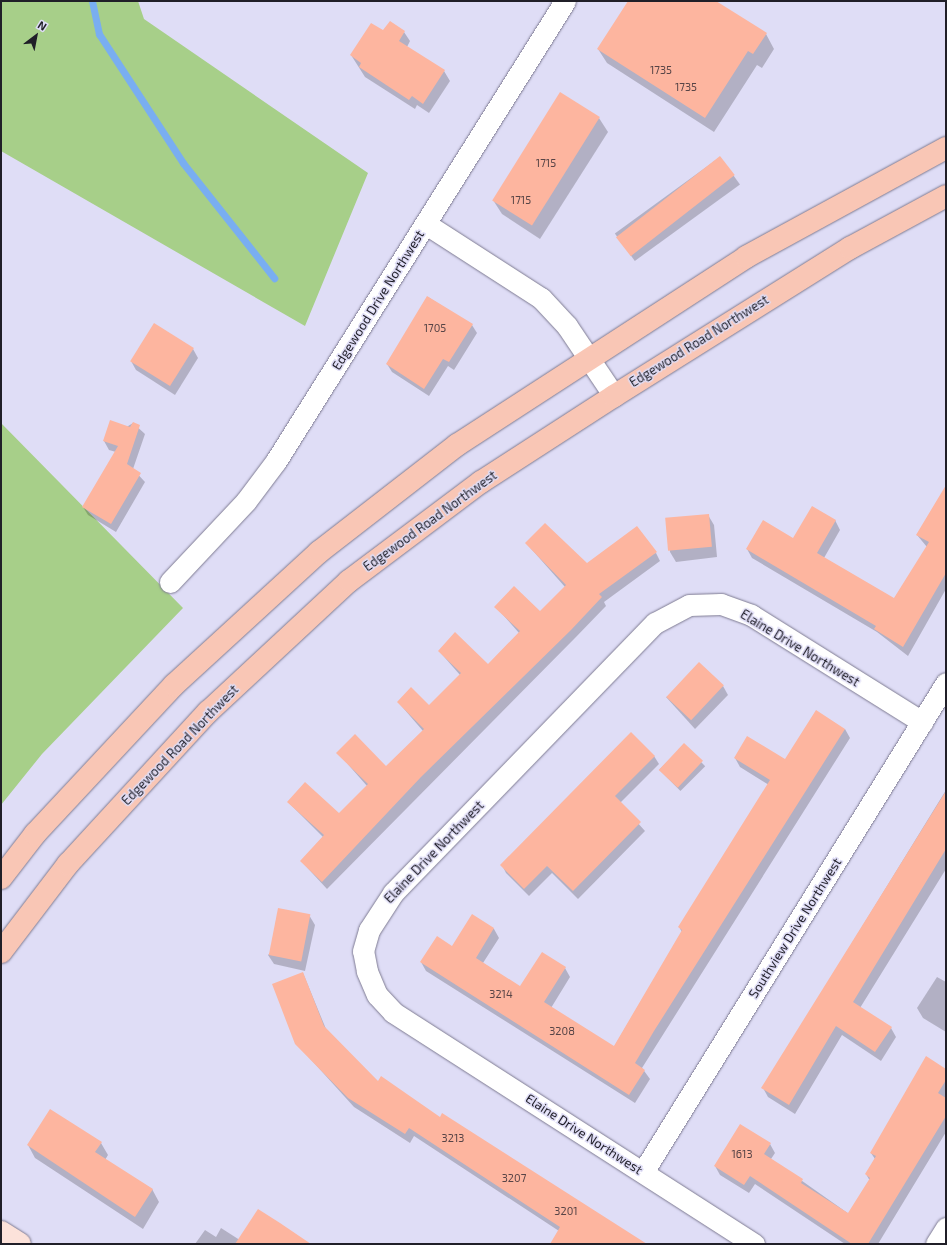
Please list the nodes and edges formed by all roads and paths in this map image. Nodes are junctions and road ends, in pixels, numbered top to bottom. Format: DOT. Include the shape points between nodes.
graph roads {
  1 [pos="565,1"];
  2 [pos="946,148"];
  3 [pos="946,196"];
  4 [pos="426,224"];
  5 [pos="588,360"];
  6 [pos="614,396"];
  7 [pos="170,582"];
  8 [pos="946,683"];
  9 [pos="922,722"];
  10 [pos="1,878"];
  11 [pos="1,952"];
  12 [pos="643,1172"];
  13 [pos="946,1228"];
  14 [pos="1,1232"];
  15 [pos="20,1244"];
  16 [pos="754,1244"];
  17 [pos="936,1244"];
  1 -- 4 [label="street, Edgewood Drive Northwest"];
  2 -- 5 [label="main road" via="746,257"];
  3 -- 6 [label="main road, Edgewood Road Northwest" via="850,248"];
  4 -- 5 [label="street" via="541,298 567,326"];
  4 -- 7 [label="street, Edgewood Drive Northwest" via="263,480"];
  5 -- 6 [label="street"];
  5 -- 10 [label="main road" via="457,445 319,552 174,685 35,834"];
  6 -- 11 [label="main road, Edgewood Road Northwest" via="481,482 349,581 208,712 68,864"];
  8 -- 9 [label="street, Southview Drive Northwest"];
  9 -- 12 [label="street, Southview Drive Northwest"];
  9 -- 12 [label="street, Elaine Drive Northwest" via="751,615 721,604 689,605 655,623 377,912 363,951 377,995 393,1012"];
  12 -- 16 [label="street, Elaine Drive Northwest"];
  13 -- 17 [label="street"];
  14 -- 15 [label="street"];
}
